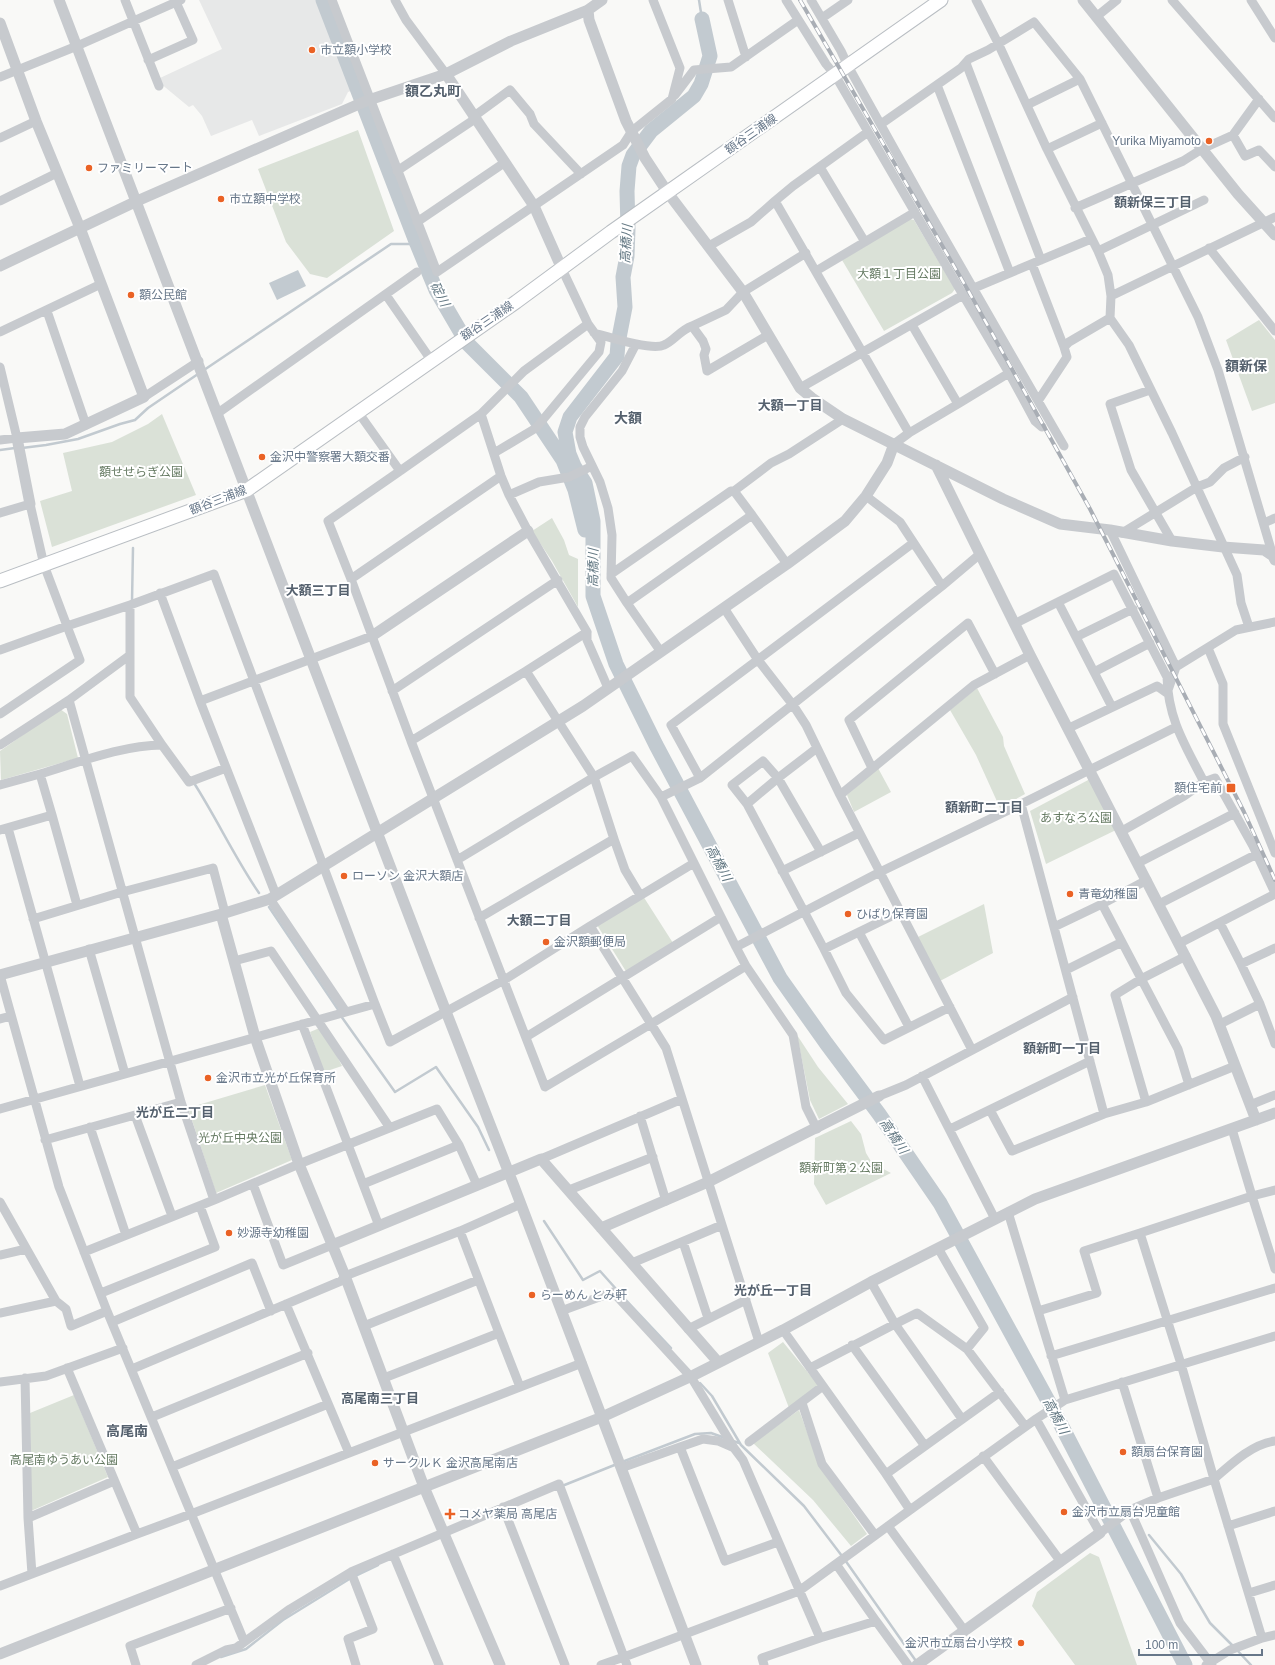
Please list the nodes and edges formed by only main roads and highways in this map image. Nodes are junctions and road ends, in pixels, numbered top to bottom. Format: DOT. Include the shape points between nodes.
graph roads {
  1 [pos="941,0"];
  2 [pos="0,581"];
  1 -- 2 [label="main road, 額谷三浦線" via="247,490"];
}
